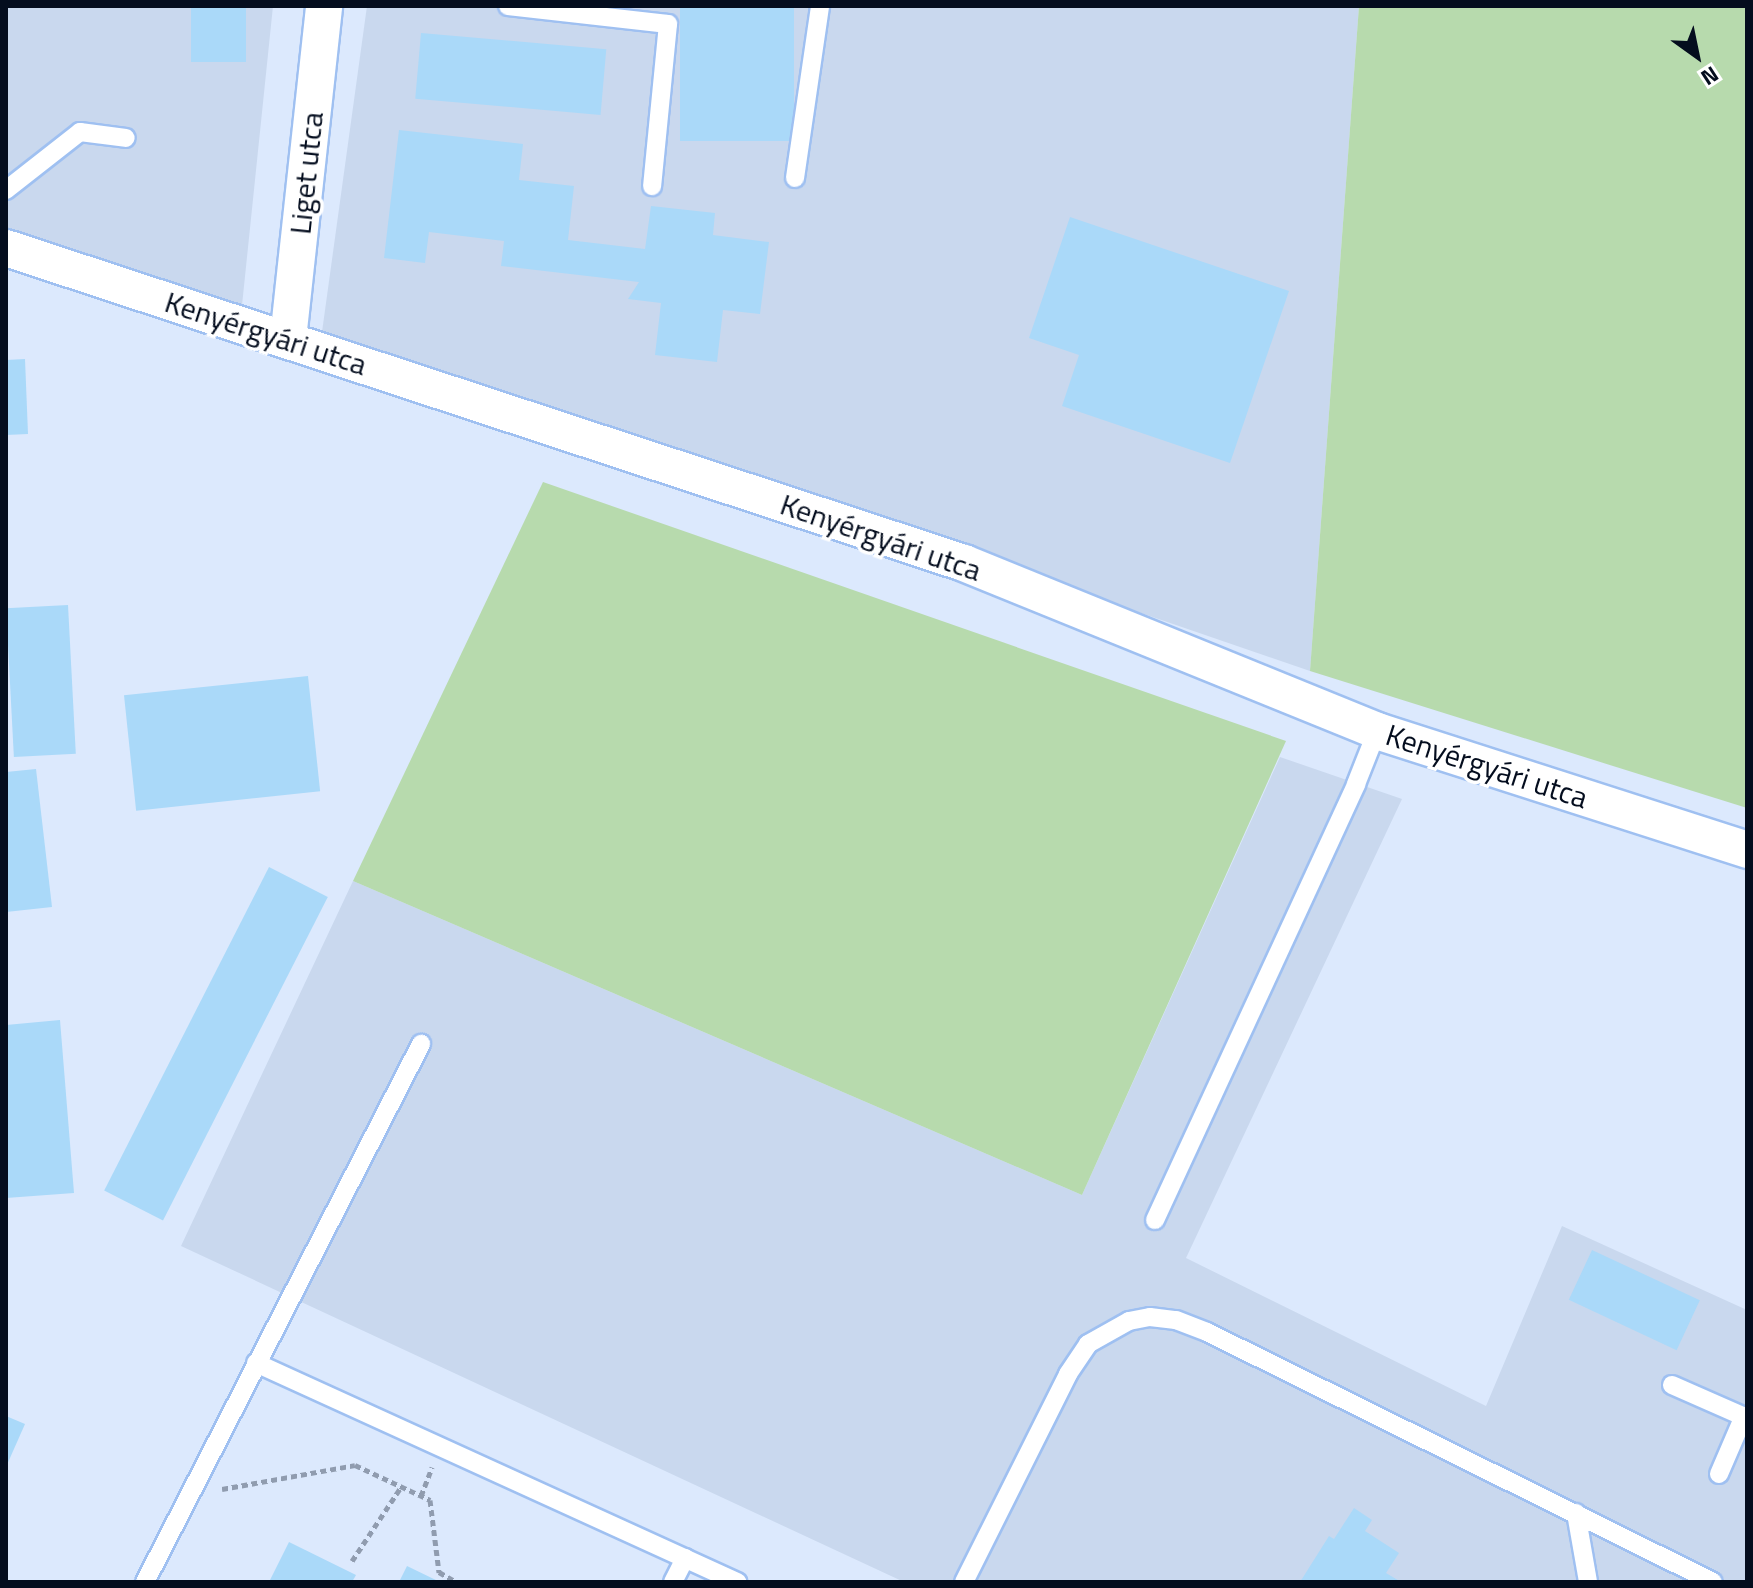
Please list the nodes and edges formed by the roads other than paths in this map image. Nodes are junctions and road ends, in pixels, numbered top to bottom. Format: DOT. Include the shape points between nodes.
graph roads {
  1 [pos="324,6"];
  2 [pos="508,6"];
  3 [pos="820,6"];
  4 [pos="670,15"];
  5 [pos="126,138"];
  6 [pos="795,178"];
  7 [pos="652,186"];
  8 [pos="6,190"];
  9 [pos="6,248"];
  10 [pos="288,339"];
  11 [pos="1377,731"];
  12 [pos="1747,850"];
  13 [pos="421,1044"];
  14 [pos="1155,1220"];
  15 [pos="256,1363"];
  16 [pos="1672,1385"];
  17 [pos="1746,1417"];
  18 [pos="1719,1474"];
  19 [pos="1576,1513"];
  20 [pos="685,1558"];
  21 [pos="145,1582"];
  22 [pos="673,1582"];
  23 [pos="737,1582"];
  24 [pos="964,1582"];
  25 [pos="1588,1582"];
  26 [pos="1713,1582"];
  1 -- 10 [label="street, Liget utca"];
  2 -- 4 [label="lane"];
  3 -- 6 [label="lane"];
  4 -- 7 [label="lane"];
  5 -- 8 [label="lane" via="80,132"];
  9 -- 10 [label="street, Kenyérgyári utca"];
  10 -- 11 [label="street, Kenyérgyári utca" via="964,563"];
  11 -- 12 [label="street, Kenyérgyári utca"];
  11 -- 14 [label="lane"];
  13 -- 15 [label="lane"];
  15 -- 20 [label="lane"];
  15 -- 21 [label="lane"];
  16 -- 17 [label="lane"];
  17 -- 18 [label="lane"];
  19 -- 24 [label="lane" via="1207,1332 1150,1317 1107,1331 1081,1354"];
  19 -- 25 [label="lane"];
  19 -- 26 [label="lane"];
  20 -- 22 [label="lane"];
  20 -- 23 [label="lane"];
}
